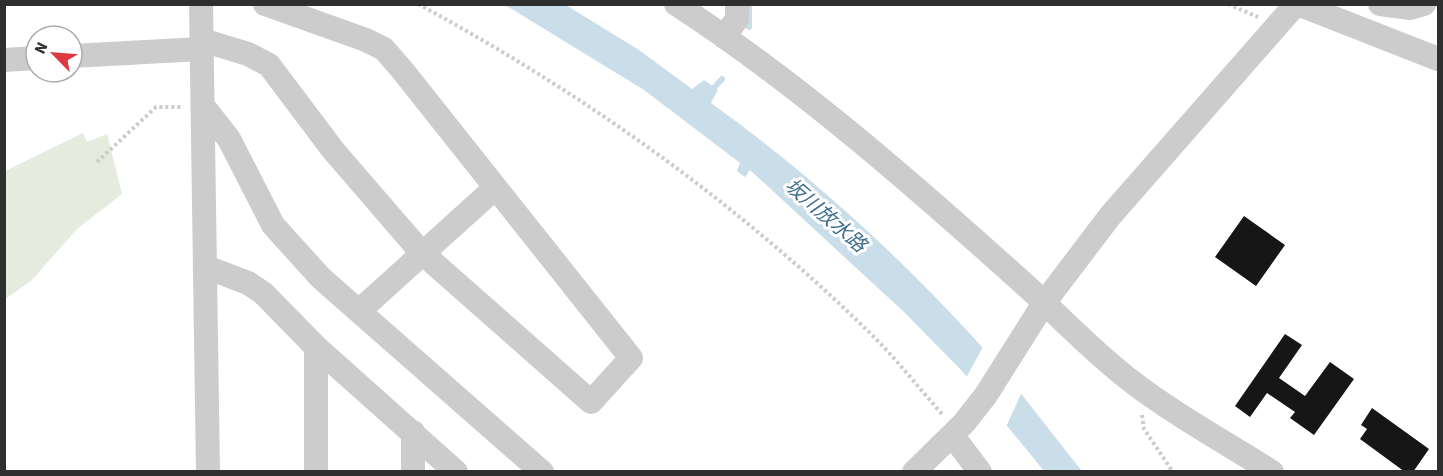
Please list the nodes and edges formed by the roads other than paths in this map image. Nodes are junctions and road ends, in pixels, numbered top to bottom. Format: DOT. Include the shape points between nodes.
graph roads {
  1 [pos="201,4"];
  2 [pos="265,4"];
  3 [pos="676,4"];
  4 [pos="736,4"];
  5 [pos="1297,4"];
  6 [pos="1380,4"];
  7 [pos="1424,4"];
  8 [pos="723,37"];
  9 [pos="201,45"];
  10 [pos="84,55"];
  11 [pos="24,59"];
  12 [pos="1438,59"];
  13 [pos="4,60"];
  14 [pos="203,106"];
  15 [pos="495,188"];
  16 [pos="421,252"];
  17 [pos="206,267"];
  18 [pos="359,311"];
  19 [pos="1038,313"];
  20 [pos="316,347"];
  21 [pos="958,430"];
  22 [pos="413,432"];
  23 [pos="208,471"];
  24 [pos="316,471"];
  25 [pos="413,471"];
  26 [pos="456,471"];
  27 [pos="542,471"];
  28 [pos="914,471"];
  29 [pos="980,471"];
  30 [pos="1272,471"];
  1 -- 9 [label="street"];
  2 -- 15 [label="street" via="343,30 384,50"];
  3 -- 8 [label="street"];
  4 -- 8 [label="street" via="737,19"];
  5 -- 12 [label="street"];
  5 -- 19 [label="street" via="1110,216"];
  6 -- 7 [label="street" via="1410,8"];
  8 -- 19 [label="street" via="889,166"];
  9 -- 10 [label="street"];
  9 -- 14 [label="street"];
  9 -- 16 [label="street" via="248,54 269,65 333,150"];
  11 -- 13 [label="street"];
  14 -- 17 [label="street"];
  14 -- 18 [label="street" via="229,139 279,233"];
  15 -- 16 [label="street"];
  15 -- 16 [label="street" via="632,358 591,402"];
  16 -- 18 [label="street"];
  17 -- 20 [label="street" via="263,293"];
  17 -- 23 [label="street"];
  18 -- 27 [label="street"];
  19 -- 21 [label="street" via="998,377"];
  19 -- 30 [label="street" via="1152,395"];
  20 -- 22 [label="street"];
  20 -- 24 [label="street"];
  21 -- 28 [label="street"];
  21 -- 29 [label="street"];
  22 -- 25 [label="street"];
  22 -- 26 [label="street"];
}
